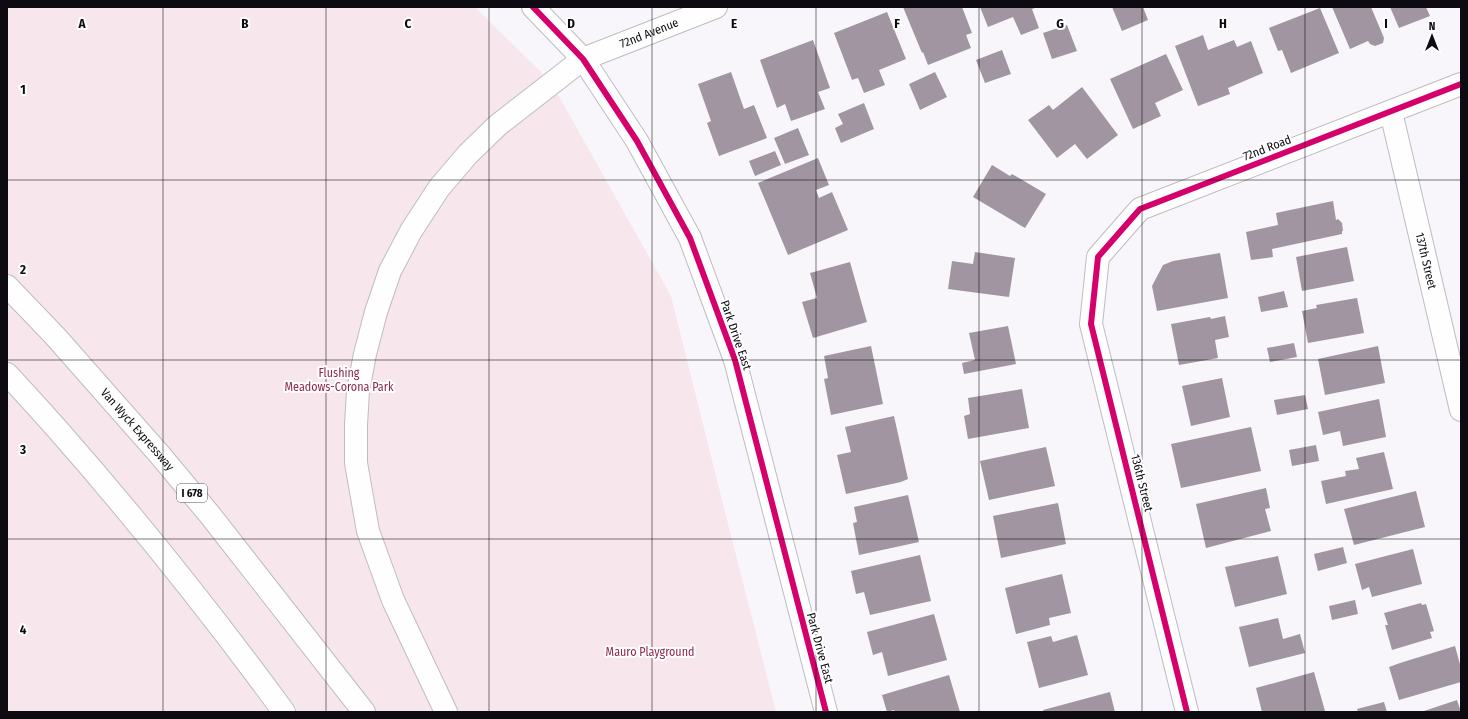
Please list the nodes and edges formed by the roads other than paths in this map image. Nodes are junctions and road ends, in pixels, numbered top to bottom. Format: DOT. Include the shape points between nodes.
graph roads {
  1 [pos="533,7"];
  2 [pos="716,7"];
  3 [pos="583,59"];
  4 [pos="1461,84"];
  5 [pos="1391,112"];
  6 [pos="1098,257"];
  7 [pos="7,286"];
  8 [pos="7,374"];
  9 [pos="1461,410"];
  10 [pos="284,712"];
  11 [pos="364,712"];
  12 [pos="446,712"];
  13 [pos="826,712"];
  14 [pos="1187,712"];
  1 -- 3 [label="main road, Park Drive East"];
  2 -- 3 [label="main road, 72nd Avenue"];
  3 -- 12 [label="main road, 72nd Avenue" via="498,125 468,154 439,188 411,231 390,271 365,354 358,391 356,463 368,532 393,600"];
  3 -- 13 [label="main road, Park Drive East" via="637,141 690,238 735,360"];
  4 -- 5 [label="main road, 72nd Road"];
  5 -- 6 [label="main road, 72nd Road" via="1140,209"];
  5 -- 9 [label="main road, 137th Street"];
  6 -- 14 [label="main road, 136th Street" via="1091,324"];
  7 -- 11 [label="main road, Van Wyck Expressway / I 678" via="55,336 160,455"];
  8 -- 10 [label="main road" via="163,553"];
}
